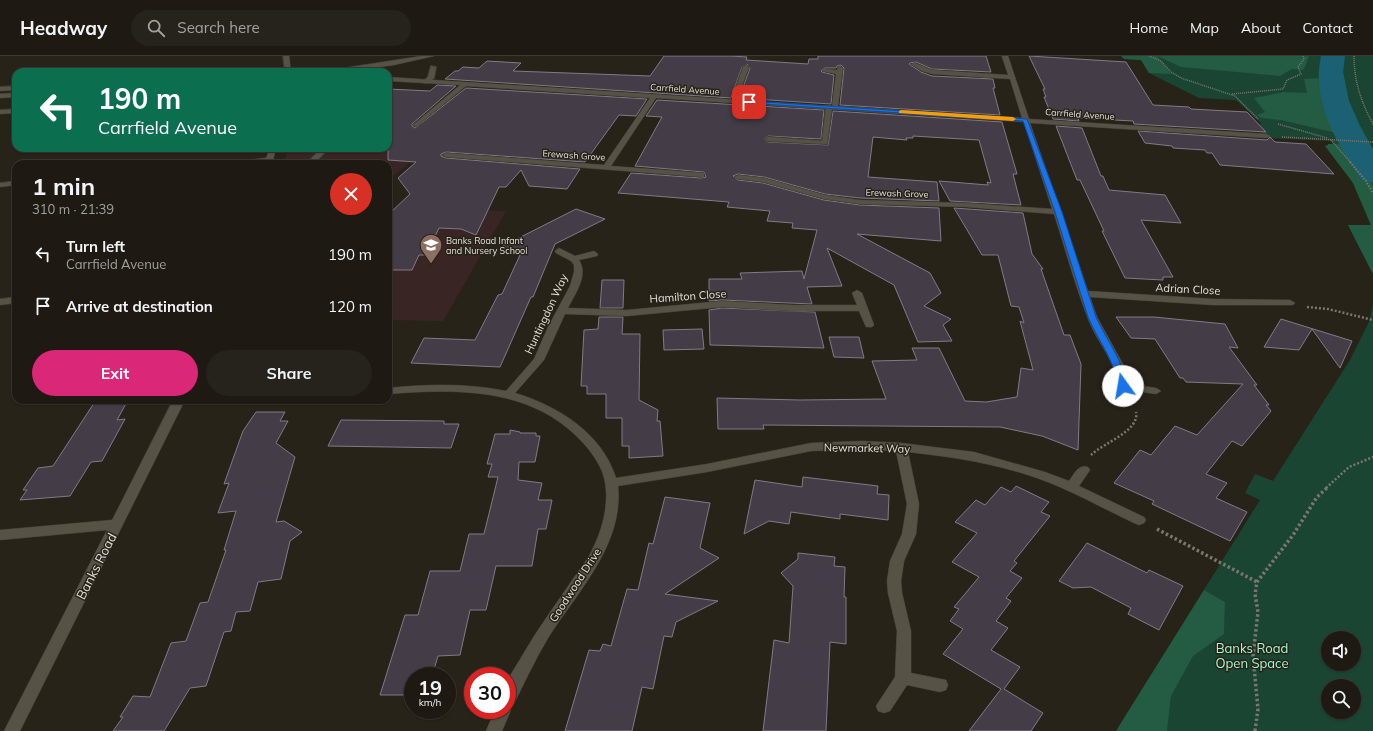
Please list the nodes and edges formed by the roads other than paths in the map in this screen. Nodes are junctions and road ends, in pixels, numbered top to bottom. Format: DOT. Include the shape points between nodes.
graph roads {
  1 [pos="286,56"];
  2 [pos="431,56"];
  3 [pos="1005,56"];
  4 [pos="913,64"];
  5 [pos="434,67"];
  6 [pos="746,67"];
  7 [pos="288,68"];
  8 [pos="360,68"];
  9 [pos="825,71"];
  10 [pos="1012,77"];
  11 [pos="392,79"];
  12 [pos="426,82"];
  13 [pos="465,84"];
  14 [pos="12,88"];
  15 [pos="0,89"];
  16 [pos="12,95"];
  17 [pos="0,96"];
  18 [pos="654,96"];
  19 [pos="733,101"];
  20 [pos="832,107"];
  21 [pos="12,111"];
  22 [pos="0,112"];
  23 [pos="1026,120"];
  24 [pos="416,125"];
  25 [pos="1267,136"];
  26 [pos="768,139"];
  27 [pos="322,152"];
  28 [pos="446,155"];
  29 [pos="313,160"];
  30 [pos="606,168"];
  31 [pos="701,174"];
  32 [pos="738,177"];
  33 [pos="12,184"];
  34 [pos="0,185"];
  35 [pos="1058,212"];
  36 [pos="559,251"];
  37 [pos="594,254"];
  38 [pos="574,259"];
  39 [pos="857,293"];
  40 [pos="1084,294"];
  41 [pos="12,300"];
  42 [pos="0,302"];
  43 [pos="1290,303"];
  44 [pos="863,308"];
  45 [pos="562,311"];
  46 [pos="869,325"];
  47 [pos="1123,386"];
  48 [pos="392,391"];
  49 [pos="1156,391"];
  50 [pos="508,394"];
  51 [pos="1121,403"];
  52 [pos="177,404"];
  53 [pos="900,447"];
  54 [pos="1084,470"];
  55 [pos="612,483"];
  56 [pos="1071,487"];
  57 [pos="1139,520"];
  58 [pos="117,524"];
  59 [pos="0,535"];
  60 [pos="903,678"];
  61 [pos="516,683"];
  62 [pos="940,685"];
  63 [pos="884,706"];
  64 [pos="499,719"];
  65 [pos="12,731"];
  66 [pos="494,731"];
  1 -- 7 [label="street"];
  2 -- 8 [label="street"];
  3 -- 10 [label="street"];
  4 -- 10 [label="street" via="932,72"];
  5 -- 12 [label="lane" via="432,78"];
  6 -- 19 [label="lane"];
  9 -- 20 [label="street" via="840,70"];
  10 -- 23 [label="street"];
  11 -- 12 [label="street, Carrfield Avenue"];
  12 -- 13 [label="street, Carrfield Avenue"];
  13 -- 18 [label="street, Carrfield Avenue"];
  13 -- 24 [label="street"];
  14 -- 15 [label="street"];
  16 -- 17 [label="street"];
  18 -- 19 [label="street, Carrfield Avenue"];
  18 -- 30 [label="street"];
  19 -- 20 [label="street, Carrfield Avenue"];
  20 -- 23 [label="street, Carrfield Avenue"];
  20 -- 26 [label="lane" via="825,143"];
  21 -- 22 [label="street"];
  23 -- 25 [label="street, Carrfield Avenue"];
  23 -- 35 [label="street"];
  27 -- 29 [label="lane"];
  28 -- 30 [label="street, Erewash Grove"];
  30 -- 31 [label="street, Erewash Grove"];
  32 -- 35 [label="street, Erewash Grove" via="764,180 818,195 860,202 966,205"];
  33 -- 34 [label="street"];
  35 -- 40 [label="street"];
  36 -- 38 [label="street"];
  37 -- 38 [label="street"];
  38 -- 45 [label="street, Huntingdon Way" via="579,272"];
  39 -- 44 [label="street"];
  40 -- 43 [label="street, Adrian Close" via="1178,301"];
  40 -- 47 [label="street" via="1099,333 1118,366"];
  41 -- 42 [label="street"];
  44 -- 45 [label="street, Hamilton Close" via="722,304 627,313"];
  44 -- 46 [label="street"];
  45 -- 50 [label="street, Huntingdon Way" via="539,360"];
  47 -- 49 [label="street"];
  47 -- 51 [label="street"];
  48 -- 50 [label="street, Goodwood Drive" via="449,387"];
  50 -- 55 [label="street, Goodwood Drive" via="557,414 577,429 600,455"];
  52 -- 58 [label="street, Banks Road"];
  53 -- 55 [label="street, Newmarket Way" via="811,447 707,468"];
  53 -- 56 [label="street, Newmarket Way" via="974,456"];
  53 -- 60 [label="street" via="913,504 909,534 897,560 894,581 904,631"];
  54 -- 56 [label="street"];
  55 -- 61 [label="street, Goodwood Drive" via="612,500 601,548 533,648"];
  56 -- 57 [label="street, Newmarket Way"];
  58 -- 59 [label="street"];
  58 -- 65 [label="street, Banks Road"];
  60 -- 62 [label="street"];
  60 -- 63 [label="street"];
  64 -- 66 [label="street"];
}
